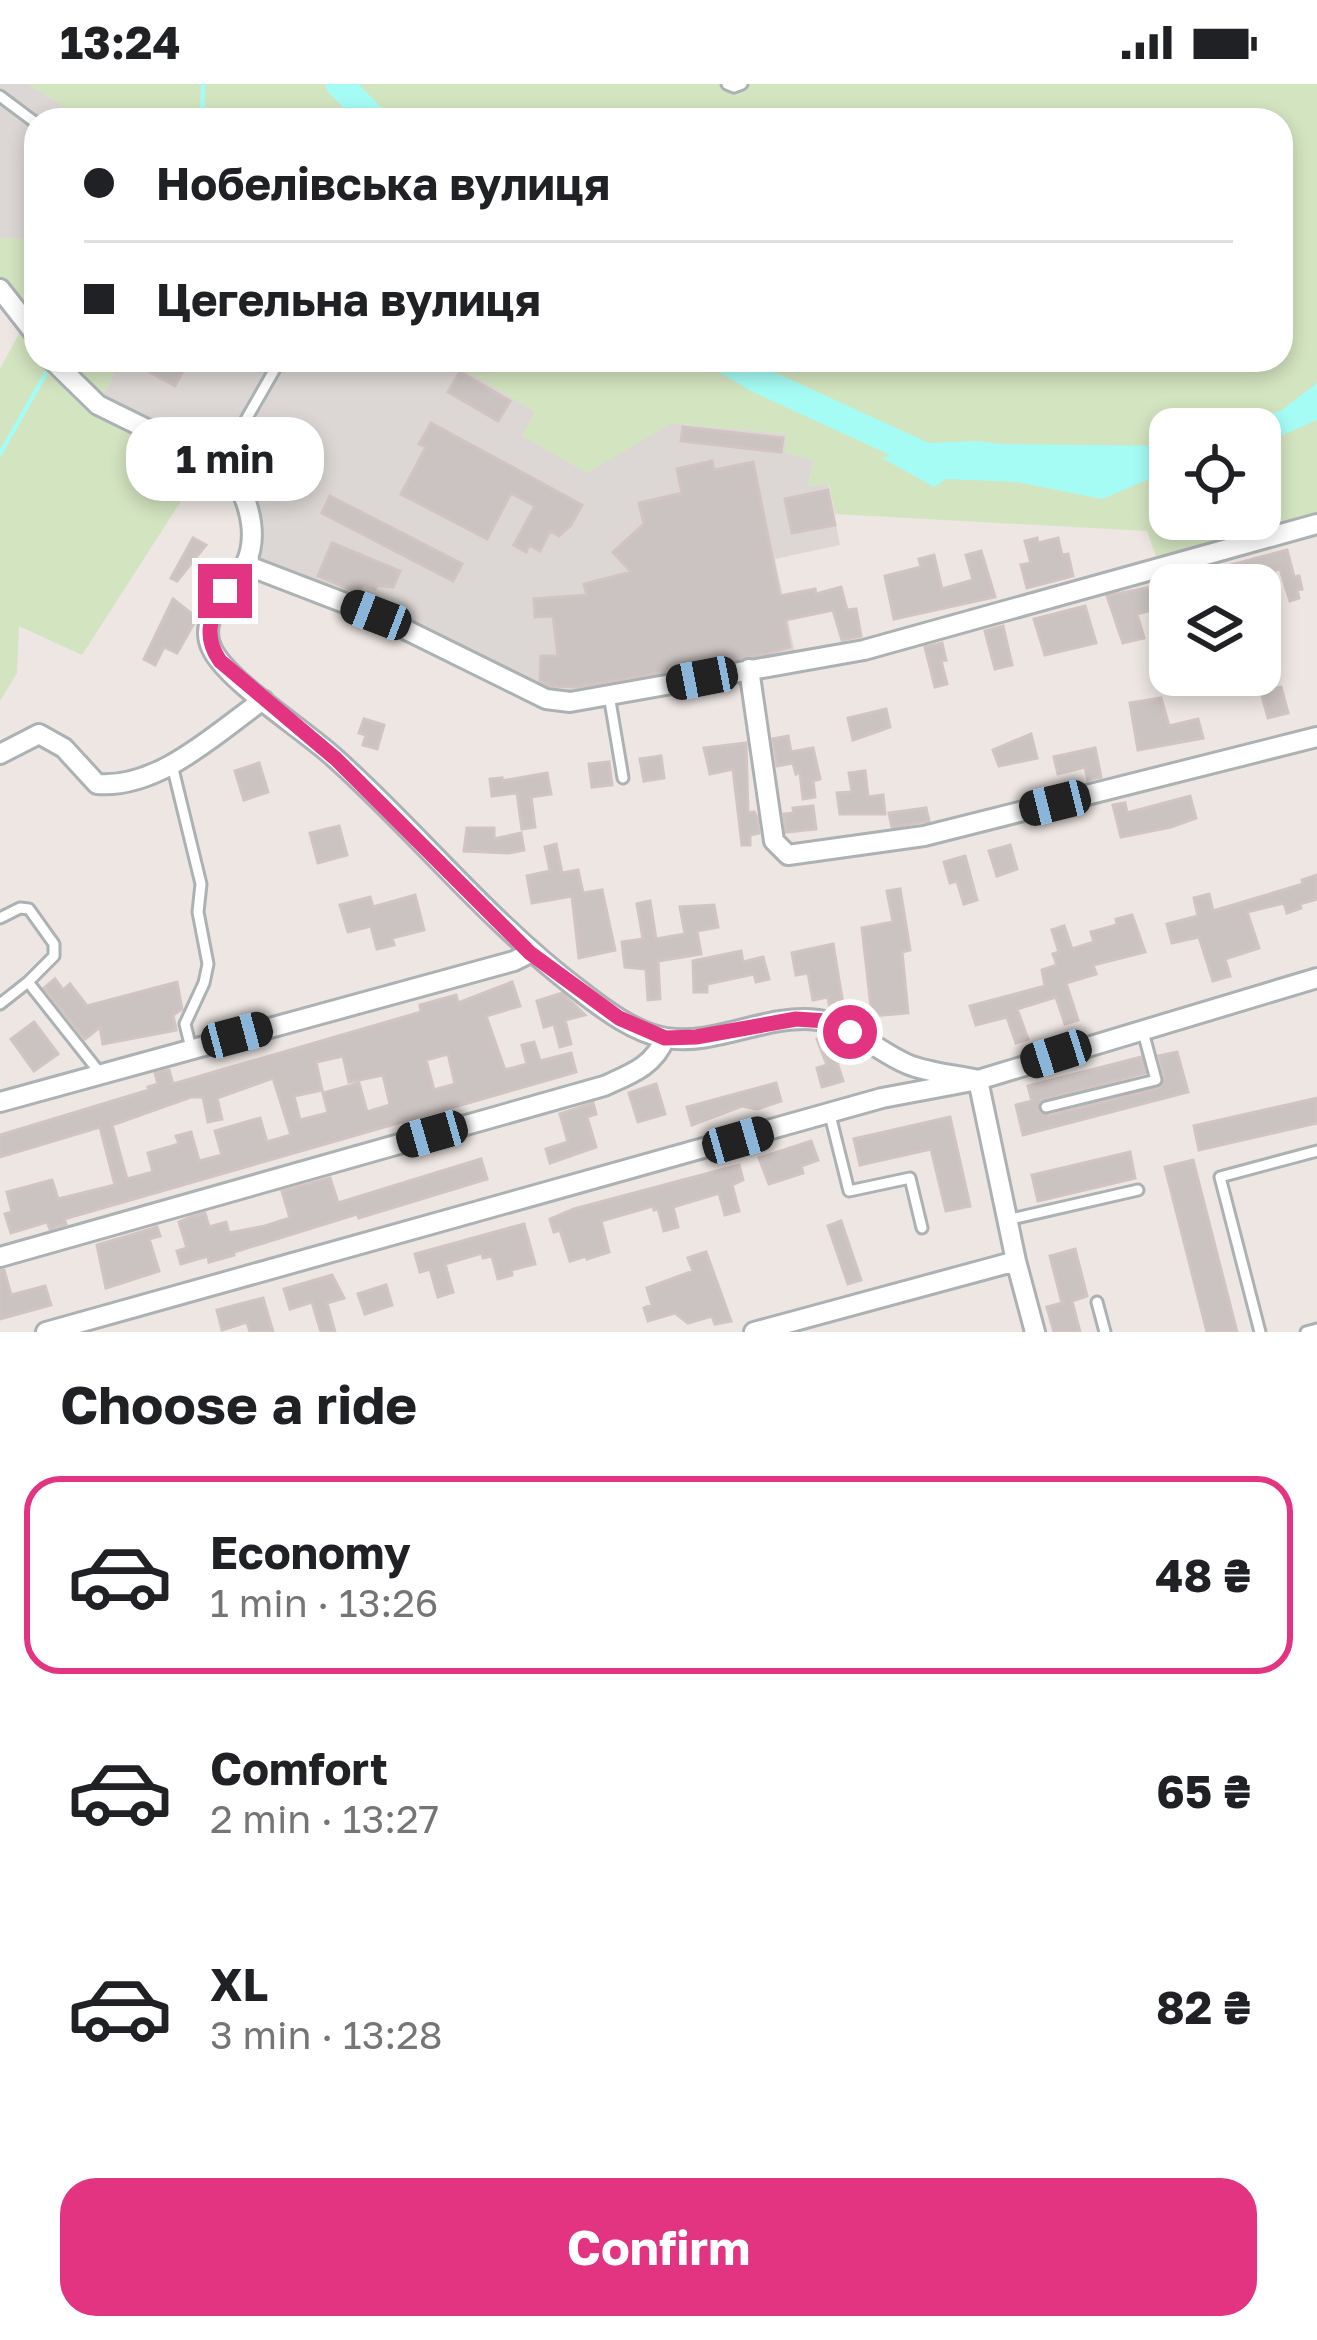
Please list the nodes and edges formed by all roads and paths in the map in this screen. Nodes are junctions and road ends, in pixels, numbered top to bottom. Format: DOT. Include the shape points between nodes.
graph roads {
  1 [pos="727,84"];
  2 [pos="742,84"];
  3 [pos="0,289"];
  4 [pos="24,320"];
  5 [pos="64,372"];
  6 [pos="273,372"];
  7 [pos="220,465"];
  8 [pos="1317,524"];
  9 [pos="245,566"];
  10 [pos="749,669"];
  11 [pos="609,695"];
  12 [pos="263,700"];
  13 [pos="1317,737"];
  14 [pos="0,754"];
  15 [pos="172,765"];
  16 [pos="622,778"];
  17 [pos="0,918"];
  18 [pos="530,953"];
  19 [pos="1317,978"];
  20 [pos="28,982"];
  21 [pos="0,1004"];
  22 [pos="1142,1028"];
  23 [pos="665,1038"];
  24 [pos="191,1048"];
  25 [pos="100,1073"];
  26 [pos="978,1080"];
  27 [pos="0,1102"];
  28 [pos="1046,1107"];
  29 [pos="830,1115"];
  30 [pos="1317,1151"];
  31 [pos="1138,1190"];
  32 [pos="1007,1220"];
  33 [pos="922,1228"];
  34 [pos="0,1257"];
  35 [pos="1016,1261"];
  36 [pos="1097,1302"];
  37 [pos="1317,1329"];
  38 [pos="46,1332"];
  39 [pos="754,1332"];
  40 [pos="1035,1332"];
  41 [pos="1105,1332"];
  42 [pos="1260,1332"];
  43 [pos="1306,1332"];
  1 -- 2 [label="lane"];
  3 -- 4 [label="street"];
  5 -- 7 [label="street" via="98,405"];
  6 -- 7 [label="lane"];
  7 -- 9 [label="street" via="247,506"];
  8 -- 10 [label="street" via="937,632"];
  9 -- 11 [label="street" via="376,615 546,699"];
  9 -- 12 [label="street" via="214,610 208,638 220,661"];
  10 -- 11 [label="street"];
  10 -- 13 [label="street" via="774,841 788,855 925,836"];
  11 -- 16 [label="lane"];
  12 -- 15 [label="street"];
  12 -- 18 [label="street" via="336,759"];
  14 -- 15 [label="street" via="39,734 97,784 116,786"];
  15 -- 24 [label="lane" via="201,884 208,964 185,1024"];
  17 -- 20 [label="lane" via="28,909 54,944 54,956"];
  18 -- 23 [label="street" via="619,1018"];
  18 -- 24 [label="street"];
  19 -- 22 [label="street"];
  20 -- 21 [label="lane"];
  20 -- 25 [label="lane"];
  22 -- 26 [label="street"];
  22 -- 28 [label="lane" via="1156,1080"];
  23 -- 26 [label="street" via="826,1021 910,1066"];
  23 -- 34 [label="street" via="643,1068 604,1085"];
  24 -- 25 [label="street"];
  25 -- 27 [label="street"];
  26 -- 29 [label="street"];
  26 -- 32 [label="street"];
  29 -- 33 [label="lane" via="849,1191 910,1178"];
  29 -- 38 [label="street"];
  30 -- 42 [label="lane" via="1220,1177"];
  31 -- 32 [label="lane"];
  32 -- 35 [label="street"];
  35 -- 39 [label="street"];
  35 -- 40 [label="street"];
  36 -- 41 [label="lane"];
  37 -- 43 [label="lane"];
}
